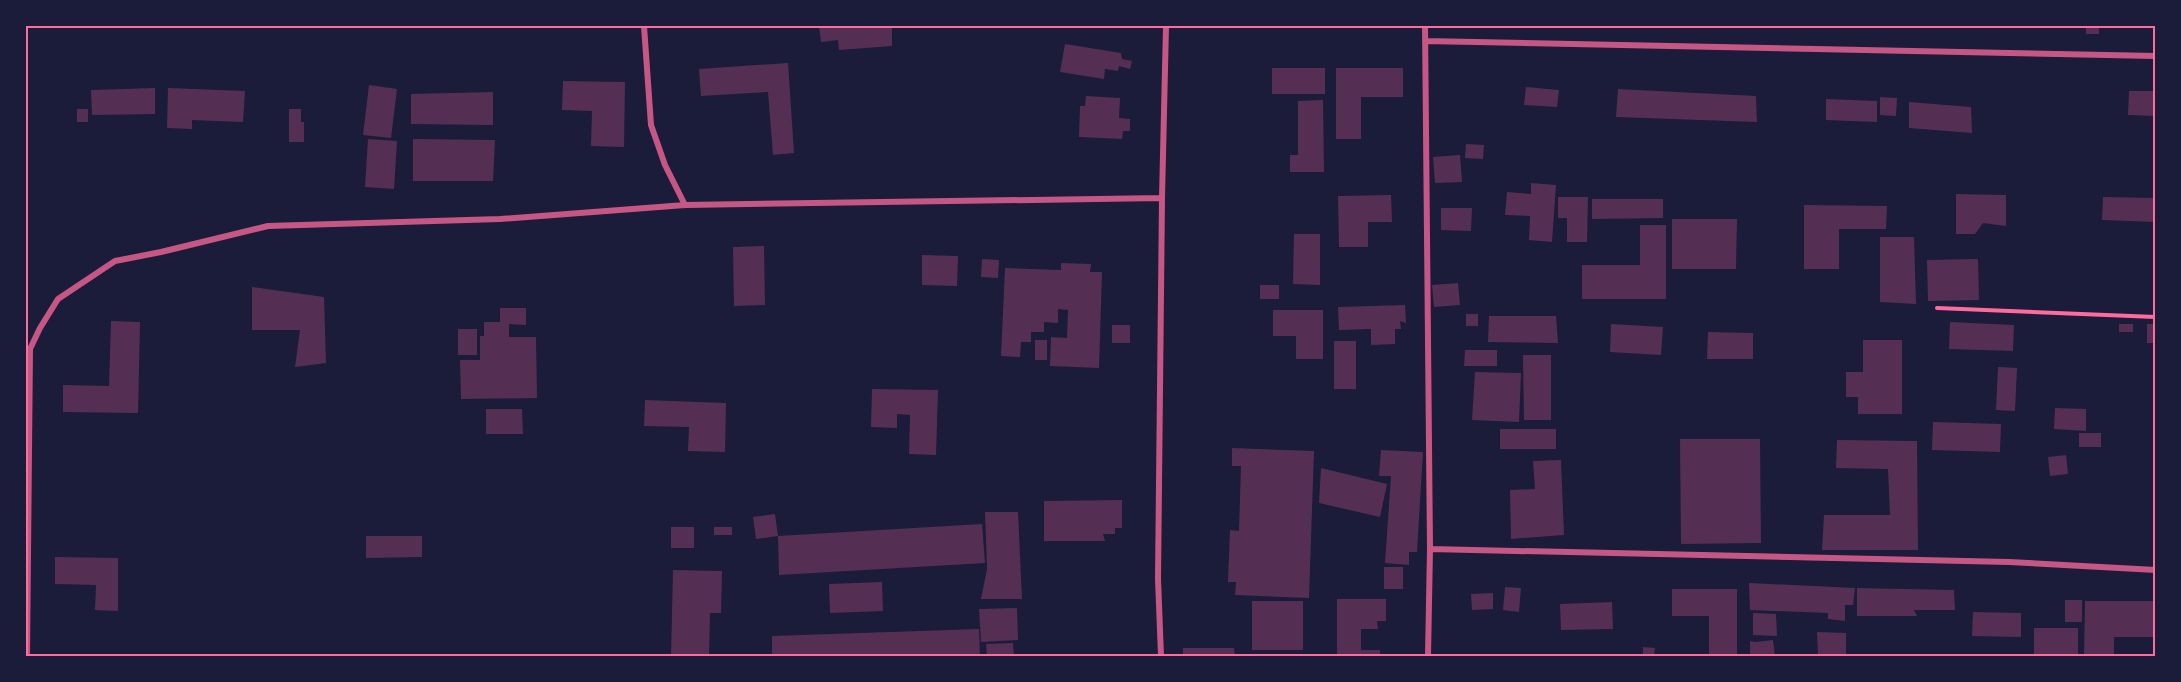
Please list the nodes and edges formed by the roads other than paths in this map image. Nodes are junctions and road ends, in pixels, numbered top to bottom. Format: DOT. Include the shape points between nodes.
graph roads {
  1 [pos="644,26"];
  2 [pos="1166,26"];
  3 [pos="1425,26"];
  4 [pos="1425,41"];
  5 [pos="2156,56"];
  6 [pos="1162,198"];
  7 [pos="685,205"];
  8 [pos="1430,549"];
  9 [pos="2156,570"];
  10 [pos="27,657"];
  11 [pos="1161,657"];
  12 [pos="1428,657"];
  1 -- 7 [label="street" via="651,125"];
  2 -- 6 [label="street"];
  3 -- 4 [label="street"];
  4 -- 5 [label="street"];
  4 -- 8 [label="street"];
  6 -- 7 [label="street"];
  6 -- 11 [label="street" via="1158,579"];
  7 -- 10 [label="street" via="500,219 268,226 115,261 58,299 30,349"];
  8 -- 9 [label="street" via="2009,562"];
  8 -- 12 [label="street"];
}
